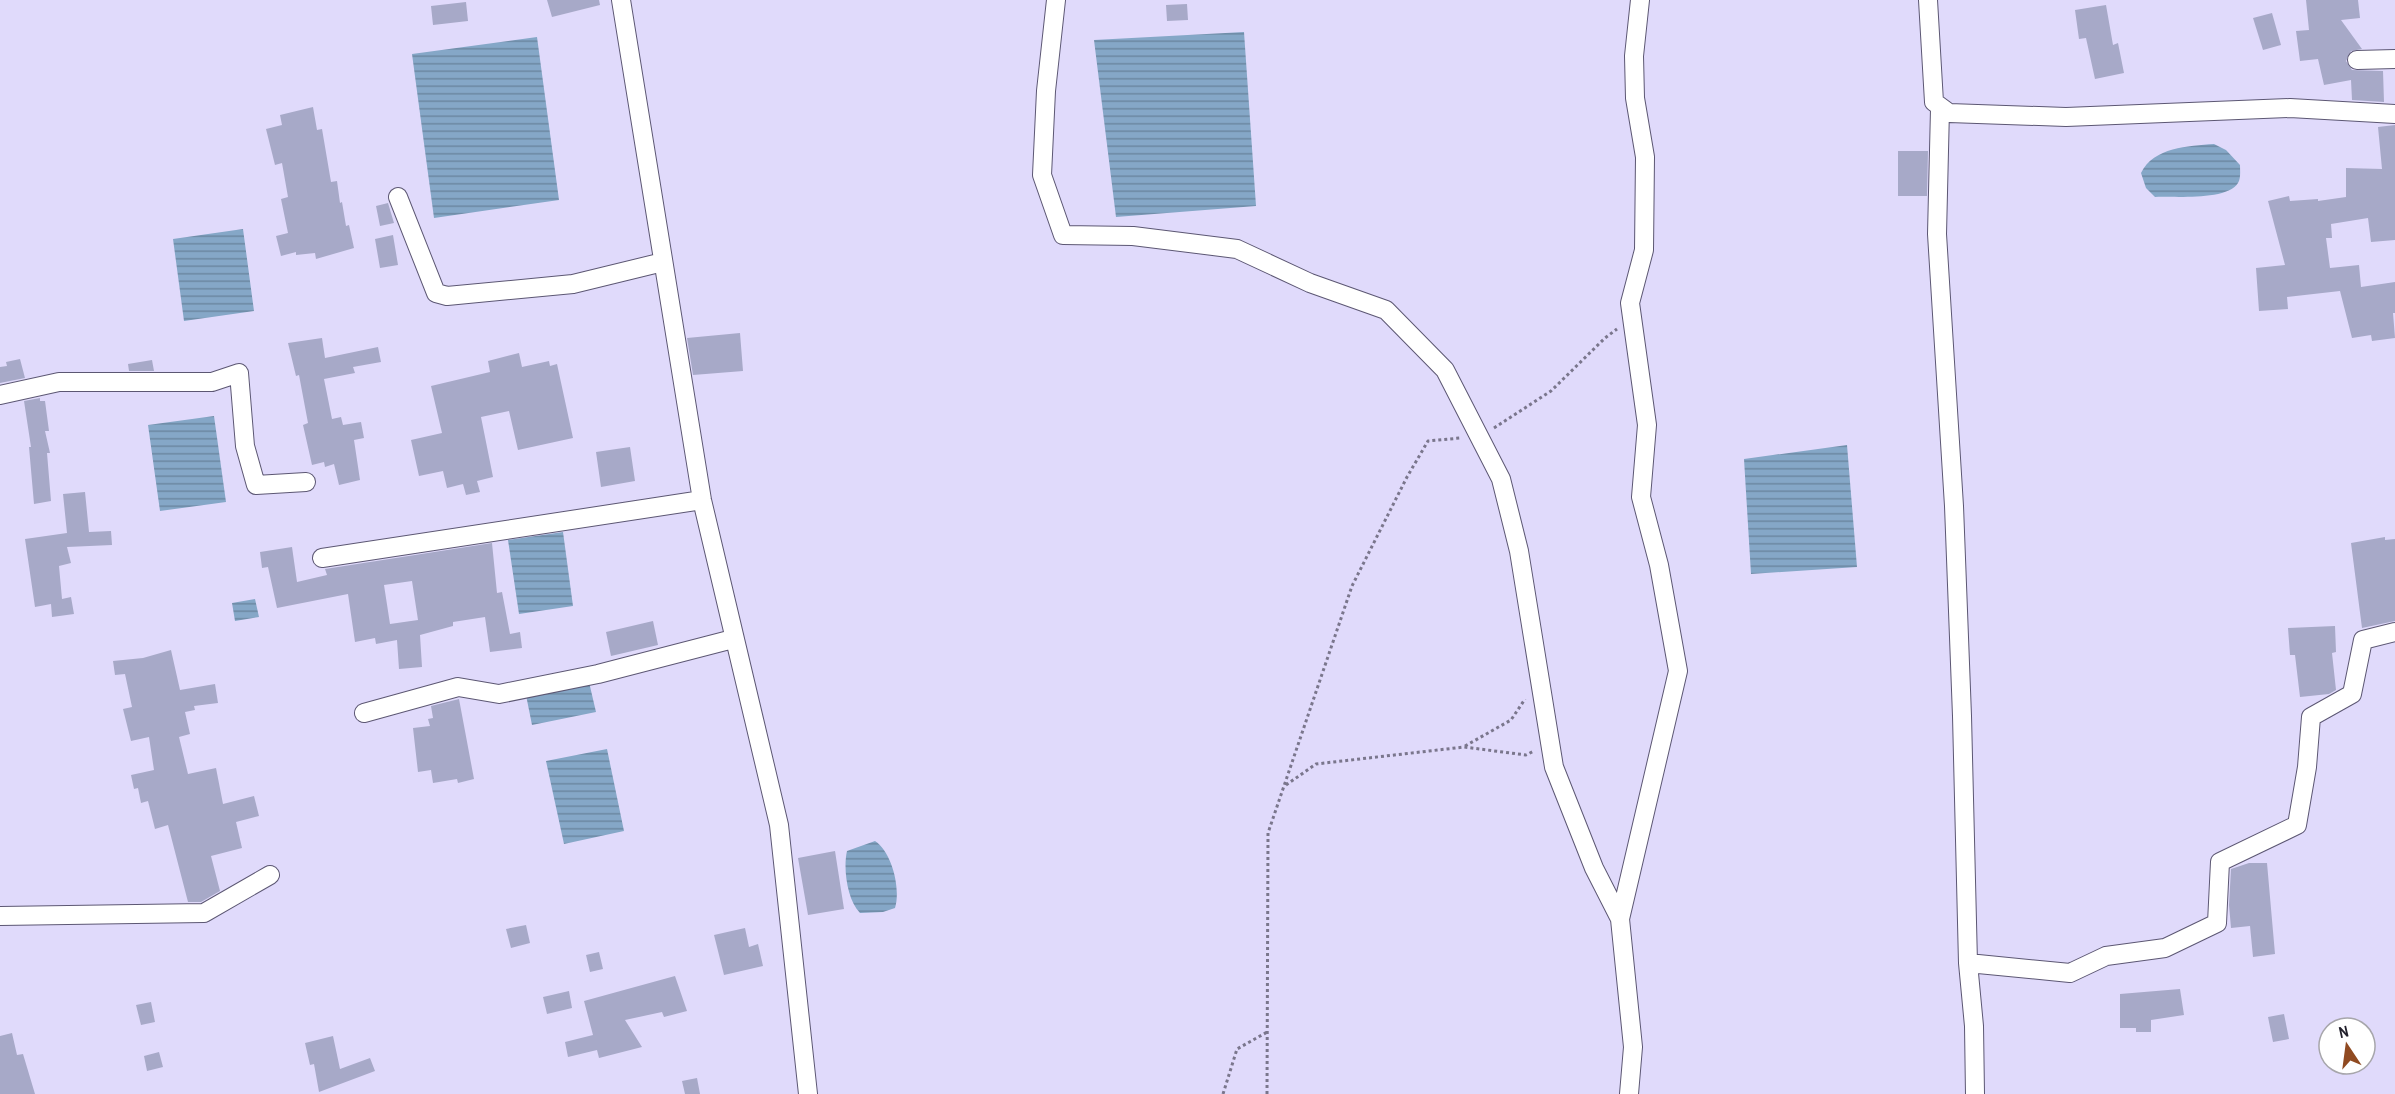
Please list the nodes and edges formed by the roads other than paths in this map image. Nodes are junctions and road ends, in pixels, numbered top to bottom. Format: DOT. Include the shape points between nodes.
graph roads {
  1 [pos="621,0"];
  2 [pos="1056,0"];
  3 [pos="1640,0"];
  4 [pos="1928,0"];
  5 [pos="2395,59"];
  6 [pos="2357,60"];
  7 [pos="1940,109"];
  8 [pos="2395,114"];
  9 [pos="398,197"];
  10 [pos="663,262"];
  11 [pos="0,395"];
  12 [pos="306,482"];
  13 [pos="702,500"];
  14 [pos="322,558"];
  15 [pos="2395,632"];
  16 [pos="733,639"];
  17 [pos="364,713"];
  18 [pos="270,875"];
  19 [pos="0,915"];
  20 [pos="1620,919"];
  21 [pos="1968,963"];
  22 [pos="808,1094"];
  23 [pos="1629,1094"];
  24 [pos="1975,1094"];
  1 -- 10 [label="street"];
  2 -- 20 [label="street" via="1042,175 1063,235 1133,236 1236,249 1310,283 1386,310 1445,370 1503,489 1519,551 1554,767 1590,858"];
  3 -- 20 [label="street" via="1634,56 1635,98 1645,157 1644,250 1630,303 1647,425 1641,497 1659,565 1678,671"];
  4 -- 7 [label="street" via="1934,102"];
  5 -- 6 [label="street"];
  7 -- 8 [label="street" via="1949,113 2066,117 2290,108"];
  7 -- 21 [label="street" via="1937,234 1954,506"];
  9 -- 10 [label="street" via="436,293 447,296 573,284"];
  10 -- 13 [label="street"];
  11 -- 12 [label="street" via="59,382 212,382 239,373 245,446 256,485"];
  13 -- 14 [label="street"];
  13 -- 16 [label="street"];
  15 -- 21 [label="street" via="2363,640 2352,694 2311,717 2297,825 2220,862 2217,923 2165,948 2106,956 2070,972"];
  16 -- 17 [label="street" via="598,674 500,694 458,687"];
  16 -- 22 [label="street" via="778,825"];
  18 -- 19 [label="street" via="204,914"];
  20 -- 23 [label="street" via="1633,1047"];
  21 -- 24 [label="street"];
}
